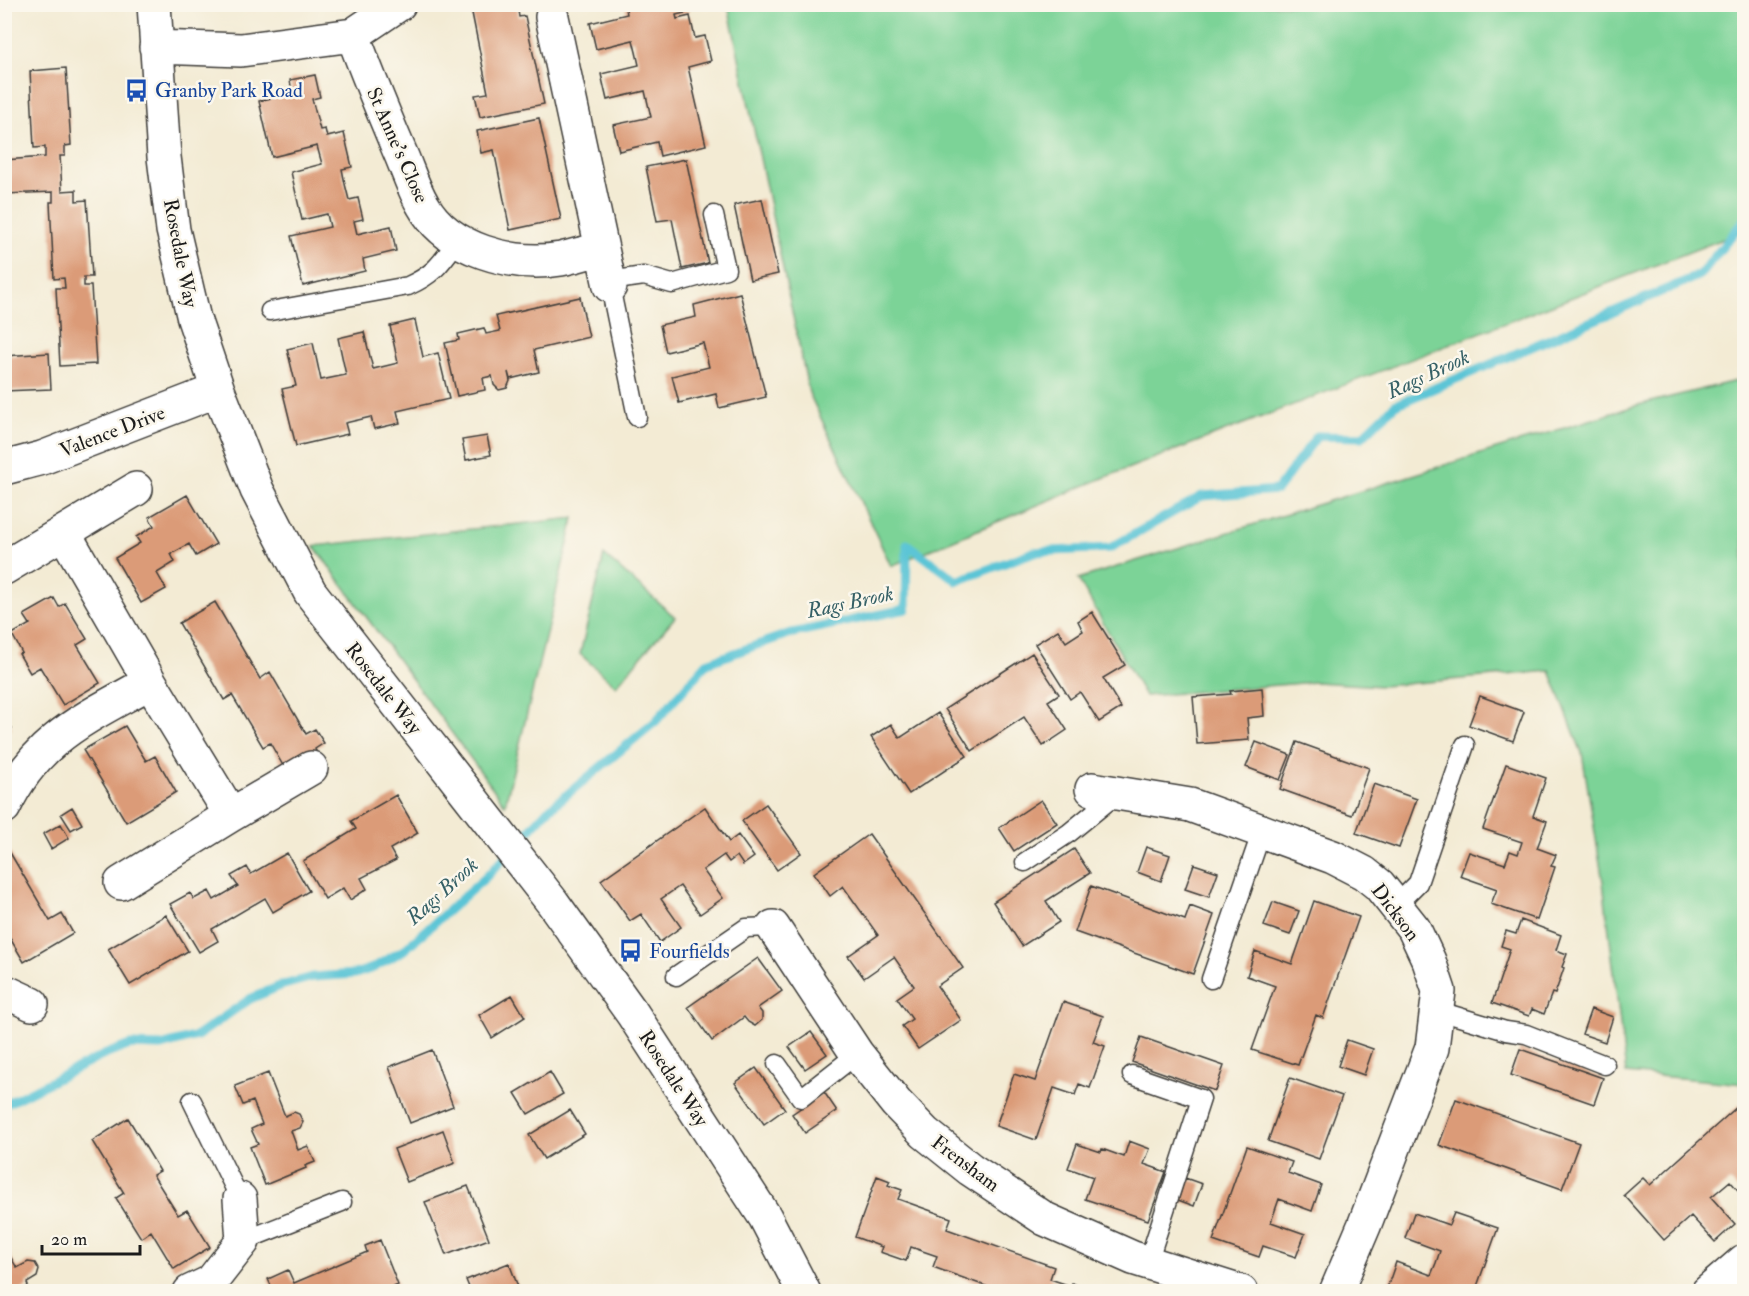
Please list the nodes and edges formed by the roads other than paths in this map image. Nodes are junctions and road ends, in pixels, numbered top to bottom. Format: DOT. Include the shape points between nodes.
graph roads {
  1 [pos="154,4"];
  2 [pos="399,4"];
  3 [pos="552,16"];
  4 [pos="353,35"];
  5 [pos="156,47"];
  6 [pos="714,215"];
  7 [pos="458,240"];
  8 [pos="601,249"];
  9 [pos="610,283"];
  10 [pos="270,311"];
  11 [pos="218,390"];
  12 [pos="637,417"];
  13 [pos="4,468"];
  14 [pos="136,489"];
  15 [pos="64,533"];
  16 [pos="4,568"];
  17 [pos="150,682"];
  18 [pos="1465,745"];
  19 [pos="311,768"];
  20 [pos="1105,791"];
  21 [pos="4,807"];
  22 [pos="231,815"];
  23 [pos="1262,831"];
  24 [pos="1025,862"];
  25 [pos="122,883"];
  26 [pos="1396,905"];
  27 [pos="773,927"];
  28 [pos="676,976"];
  29 [pos="1211,979"];
  30 [pos="1436,1010"];
  31 [pos="857,1054"];
  32 [pos="777,1064"];
  33 [pos="1605,1065"];
  34 [pos="1132,1075"];
  35 [pos="192,1101"];
  36 [pos="240,1199"];
  37 [pos="342,1202"];
  38 [pos="243,1241"];
  39 [pos="1744,1261"];
  40 [pos="1148,1262"];
  41 [pos="1176,1282"];
  42 [pos="206,1288"];
  43 [pos="804,1292"];
  44 [pos="1241,1292"];
  45 [pos="1336,1292"];
  46 [pos="1708,1292"];
  1 -- 5 [label="street, Rosedale Way"];
  2 -- 4 [label="street"];
  3 -- 8 [label="street"];
  4 -- 5 [label="street" via="241,50"];
  4 -- 7 [label="street, St Anne's Close" via="423,206"];
  5 -- 11 [label="street, Rosedale Way" via="173,230 194,319"];
  6 -- 9 [label="lane" via="726,268 672,284 644,276"];
  7 -- 8 [label="street, St Anne's Close" via="493,256 530,260 559,259"];
  7 -- 10 [label="lane" via="439,267 408,286"];
  8 -- 9 [label="street"];
  9 -- 12 [label="lane"];
  11 -- 13 [label="street, Valence Drive" via="42,458"];
  11 -- 43 [label="street, Rosedale Way" via="257,490 310,592 553,903 632,1013 765,1217"];
  14 -- 15 [label="street"];
  15 -- 16 [label="street"];
  15 -- 17 [label="street"];
  17 -- 21 [label="street" via="66,730 46,746 23,773"];
  17 -- 22 [label="street"];
  18 -- 26 [label="lane" via="1418,883"];
  19 -- 22 [label="street"];
  20 -- 23 [label="street, Dickson" via="1190,805"];
  20 -- 24 [label="lane" via="1069,833"];
  22 -- 25 [label="street"];
  23 -- 26 [label="street, Dickson" via="1364,873"];
  23 -- 29 [label="lane"];
  26 -- 30 [label="street, Dickson" via="1414,929 1429,961 1439,991"];
  27 -- 28 [label="lane" via="746,928"];
  27 -- 31 [label="street, Frensham"];
  30 -- 33 [label="lane" via="1526,1034"];
  30 -- 45 [label="street, Dickson" via="1432,1048"];
  31 -- 32 [label="lane" via="801,1098"];
  31 -- 40 [label="street, Frensham" via="896,1103 970,1169 1045,1219"];
  34 -- 40 [label="lane" via="1201,1099"];
  35 -- 36 [label="lane"];
  36 -- 38 [label="street"];
  37 -- 38 [label="lane"];
  38 -- 42 [label="street"];
  39 -- 46 [label="street"];
  40 -- 41 [label="street, Frensham"];
  41 -- 44 [label="street, Frensham"];
}
